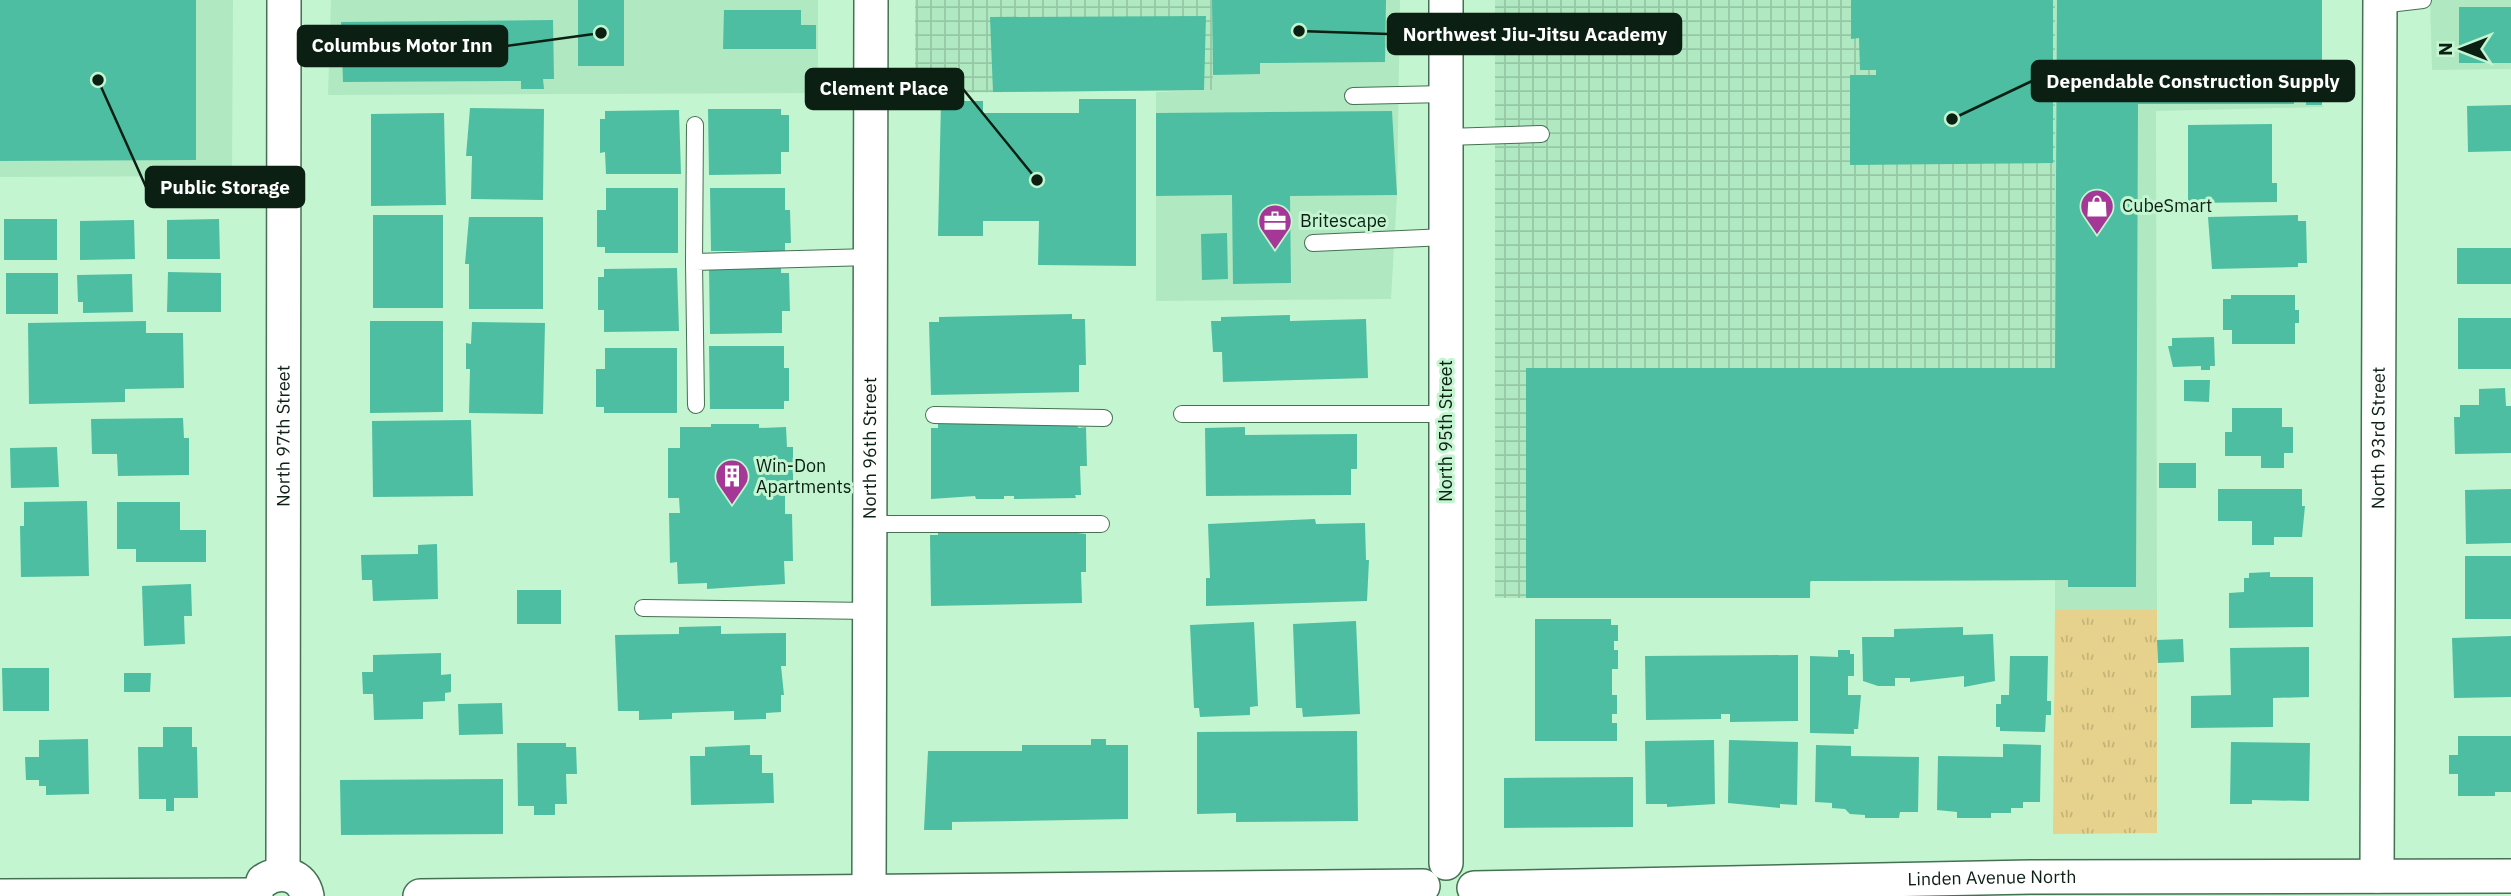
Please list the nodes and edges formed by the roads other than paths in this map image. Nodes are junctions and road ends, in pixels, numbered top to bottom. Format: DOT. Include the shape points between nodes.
graph roads {
  1 [pos="284,0"];
  2 [pos="871,0"];
  3 [pos="1446,0"];
  4 [pos="2423,0"];
  5 [pos="2380,3"];
  6 [pos="1446,94"];
  7 [pos="1353,96"];
  8 [pos="695,125"];
  9 [pos="1541,134"];
  10 [pos="1446,136"];
  11 [pos="1446,237"];
  12 [pos="1313,243"];
  13 [pos="870,257"];
  14 [pos="694,262"];
  15 [pos="696,405"];
  16 [pos="1182,414"];
  17 [pos="1446,414"];
  18 [pos="934,415"];
  19 [pos="1104,418"];
  20 [pos="870,524"];
  21 [pos="1101,524"];
  22 [pos="643,608"];
  23 [pos="870,611"];
  24 [pos="283,874"];
  25 [pos="2511,876"];
  26 [pos="1431,882"];
  27 [pos="2374,886"];
  28 [pos="2030,887"];
  29 [pos="1473,892"];
  30 [pos="869,894"];
  31 [pos="256,895"];
  32 [pos="0,896"];
  33 [pos="307,896"];
  34 [pos="420,896"];
  1 -- 24 [label="street, North 97th Street"];
  2 -- 13 [label="street, North 96th Street"];
  3 -- 6 [label="street, North 95th Street"];
  4 -- 5 [label="lane"];
  5 -- 27 [label="street, North 93rd Street"];
  6 -- 7 [label="lane"];
  6 -- 10 [label="street, North 95th Street"];
  8 -- 14 [label="lane"];
  9 -- 10 [label="lane"];
  10 -- 11 [label="street, North 95th Street"];
  11 -- 12 [label="lane"];
  11 -- 17 [label="street, North 95th Street"];
  13 -- 14 [label="lane"];
  13 -- 20 [label="street, North 96th Street"];
  14 -- 15 [label="lane"];
  16 -- 17 [label="lane"];
  17 -- 26 [label="street, North 95th Street"];
  18 -- 19 [label="lane"];
  20 -- 21 [label="lane"];
  20 -- 23 [label="street, North 96th Street"];
  22 -- 23 [label="lane"];
  23 -- 30 [label="street, North 96th Street"];
  24 -- 31 [label="street" via="264,881"];
  24 -- 33 [label="street" via="301,882"];
  25 -- 27 [label="street, Linden Avenue North"];
  26 -- 29 [label="street" via="1467,871"];
  26 -- 30 [label="street"];
  27 -- 28 [label="street, Linden Avenue North"];
  28 -- 29 [label="street, Linden Avenue North"];
  30 -- 34 [label="street"];
  31 -- 32 [label="street"];
}
